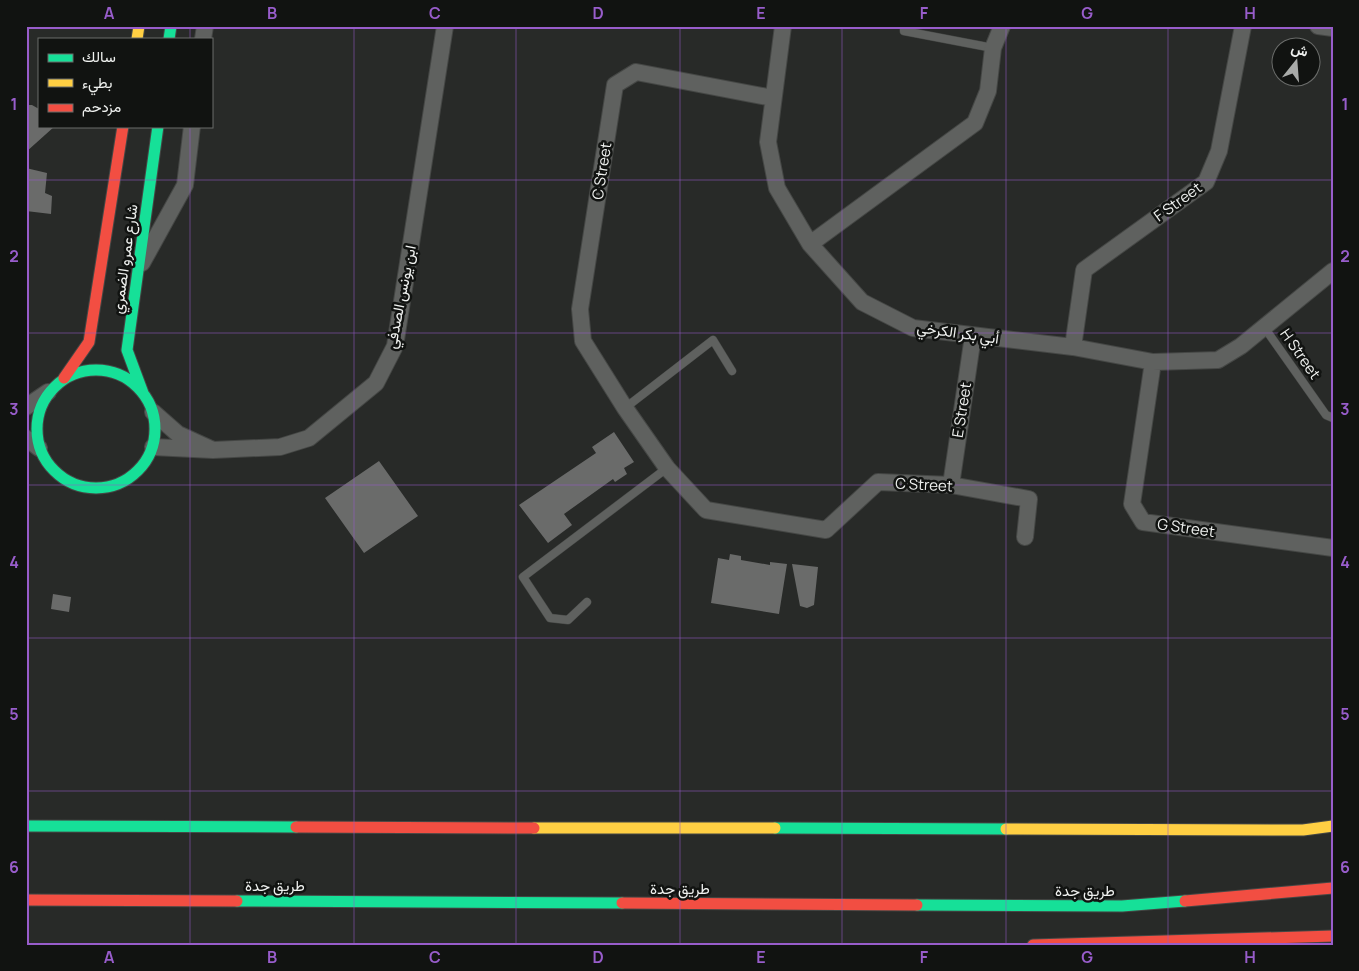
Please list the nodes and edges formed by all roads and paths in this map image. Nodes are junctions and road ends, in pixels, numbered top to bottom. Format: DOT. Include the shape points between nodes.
graph roads {
  1 [pos="445,26"];
  2 [pos="783,26"];
  3 [pos="904,26"];
  4 [pos="1002,26"];
  5 [pos="1243,26"];
  6 [pos="1318,26"];
  7 [pos="1333,28"];
  8 [pos="993,48"];
  9 [pos="773,98"];
  10 [pos="123,128"];
  11 [pos="158,128"];
  12 [pos="192,128"];
  13 [pos="810,244"];
  14 [pos="139,270"];
  15 [pos="1333,271"];
  16 [pos="1264,328"];
  17 [pos="973,336"];
  18 [pos="1073,347"];
  19 [pos="1153,362"];
  20 [pos="732,370"];
  21 [pos="64,378"];
  22 [pos="48,392"];
  23 [pos="143,394"];
  24 [pos="26,407"];
  25 [pos="625,408"];
  26 [pos="153,412"];
  27 [pos="1333,418"];
  28 [pos="26,438"];
  29 [pos="152,447"];
  30 [pos="39,448"];
  31 [pos="213,450"];
  32 [pos="668,468"];
  33 [pos="950,485"];
  34 [pos="1025,537"];
  35 [pos="1333,548"];
  36 [pos="587,602"];
  37 [pos="1333,825"];
  38 [pos="26,826"];
  39 [pos="1333,888"];
  40 [pos="26,900"];
  41 [pos="1333,936"];
  42 [pos="1033,945"];
  1 -- 31 [label="street, ابن يونس الصدفي" via="395,346 376,383 309,438 280,447"];
  2 -- 9 [label="street, أبي بكر الكرخي"];
  3 -- 8 [label="lane" via="904,32"];
  4 -- 8 [label="street"];
  5 -- 18 [label="street, F Street" via="1218,151 1206,182 1084,270"];
  6 -- 7 [label="street"];
  8 -- 13 [label="street" via="988,92 975,123"];
  9 -- 13 [label="street, أبي بكر الكرخي" via="768,142 777,188"];
  9 -- 25 [label="street, C Street" via="636,72 615,85 580,308 583,341"];
  10 -- 21 [label="main road, شارع عمرو الضمري" via="89,342"];
  11 -- 14 [label="main road, شارع عمرو الضمري"];
  12 -- 14 [label="street" via="185,185"];
  13 -- 17 [label="street, أبي بكر الكرخي" via="862,302 913,328"];
  14 -- 23 [label="main road, شارع عمرو الضمري" via="127,350"];
  15 -- 16 [label="street, أبي بكر الكرخي"];
  16 -- 19 [label="street, أبي بكر الكرخي" via="1218,360"];
  16 -- 27 [label="lane, H Street" via="1326,415"];
  17 -- 18 [label="street, أبي بكر الكرخي"];
  17 -- 33 [label="street, E Street"];
  18 -- 19 [label="street, أبي بكر الكرخي"];
  19 -- 35 [label="street, G Street" via="1132,504 1143,522"];
  20 -- 25 [label="lane" via="713,340"];
  21 -- 22 [label="main road"];
  21 -- 23 [label="main road" via="89,370 115,373 131,381"];
  22 -- 24 [label="street"];
  22 -- 30 [label="main road" via="39,410 36,429"];
  23 -- 26 [label="main road"];
  25 -- 32 [label="street, C Street"];
  26 -- 29 [label="main road" via="155,430"];
  26 -- 31 [label="street" via="178,434"];
  28 -- 30 [label="street"];
  29 -- 30 [label="main road" via="144,464 131,477 115,486 96,489 78,486 61,478 48,465"];
  29 -- 31 [label="street, ابن يونس الصدفي"];
  32 -- 33 [label="street, C Street" via="706,510 826,530 878,482"];
  32 -- 36 [label="lane" via="523,577 550,618 568,620"];
  33 -- 34 [label="street, C Street" via="1029,499"];
  37 -- 38 [label="main road" via="1303,830"];
  39 -- 40 [label="main road, طريق جدة" via="1122,906"];
  41 -- 42 [label="main road"];
}
